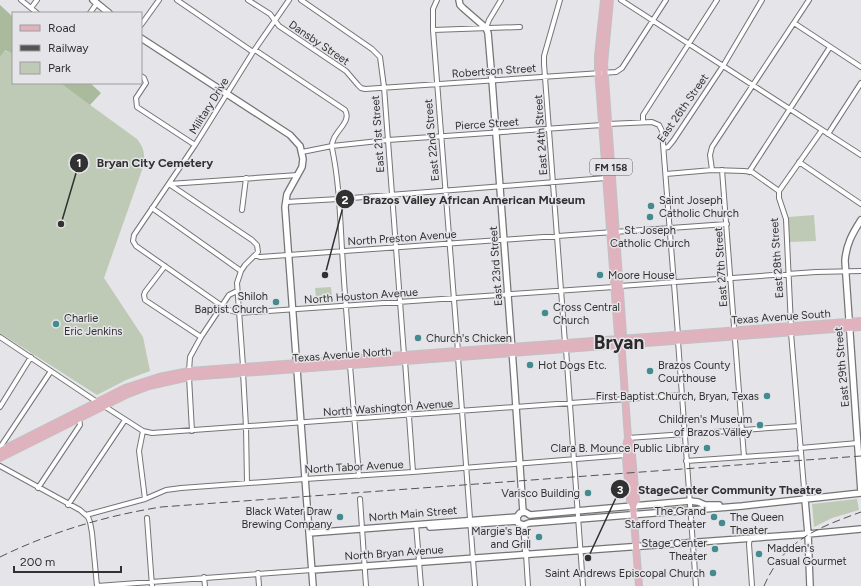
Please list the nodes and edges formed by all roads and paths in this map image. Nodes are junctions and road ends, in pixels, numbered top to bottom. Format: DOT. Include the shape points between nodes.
graph roads {
  1 [pos="21,0"];
  2 [pos="37,0"];
  3 [pos="159,0"];
  4 [pos="177,0"];
  5 [pos="248,0"];
  6 [pos="289,0"];
  7 [pos="301,0"];
  8 [pos="437,0"];
  9 [pos="458,0"];
  10 [pos="502,0"];
  11 [pos="560,0"];
  12 [pos="604,0"];
  13 [pos="610,0"];
  14 [pos="621,0"];
  15 [pos="666,0"];
  16 [pos="717,0"];
  17 [pos="762,0"];
  18 [pos="809,0"];
  19 [pos="95,2"];
  20 [pos="31,8"];
  21 [pos="36,12"];
  22 [pos="90,12"];
  23 [pos="108,12"];
  24 [pos="653,20"];
  25 [pos="275,22"];
  26 [pos="794,23"];
  27 [pos="142,24"];
  28 [pos="520,27"];
  29 [pos="486,28"];
  30 [pos="433,30"];
  31 [pos="142,39"];
  32 [pos="689,44"];
  33 [pos="830,47"];
  34 [pos="254,51"];
  35 [pos="723,66"];
  36 [pos="861,67"];
  37 [pos="602,73"];
  38 [pos="546,76"];
  39 [pos="142,77"];
  40 [pos="492,80"];
  41 [pos="437,83"];
  42 [pos="861,83"];
  43 [pos="753,85"];
  44 [pos="384,87"];
  45 [pos="227,95"];
  46 [pos="790,108"];
  47 [pos="643,122"];
  48 [pos="605,124"];
  49 [pos="550,129"];
  50 [pos="822,130"];
  51 [pos="496,133"];
  52 [pos="828,134"];
  53 [pos="440,136"];
  54 [pos="388,140"];
  55 [pos="195,145"];
  56 [pos="332,146"];
  57 [pos="664,148"];
  58 [pos="302,152"];
  59 [pos="861,155"];
  60 [pos="799,162"];
  61 [pos="712,170"];
  62 [pos="722,170"];
  63 [pos="749,172"];
  64 [pos="666,174"];
  65 [pos="298,175"];
  66 [pos="246,178"];
  67 [pos="606,178"];
  68 [pos="554,182"];
  69 [pos="169,184"];
  70 [pos="500,187"];
  71 [pos="446,191"];
  72 [pos="779,191"];
  73 [pos="392,195"];
  74 [pos="339,199"];
  75 [pos="286,202"];
  76 [pos="861,204"];
  77 [pos="152,208"];
  78 [pos="242,210"];
  79 [pos="861,220"];
  80 [pos="727,224"];
  81 [pos="669,228"];
  82 [pos="613,233"];
  83 [pos="557,236"];
  84 [pos="504,240"];
  85 [pos="133,241"];
  86 [pos="449,244"];
  87 [pos="395,247"];
  88 [pos="342,252"];
  89 [pos="256,255"];
  90 [pos="288,255"];
  91 [pos="165,266"];
  92 [pos="845,270"];
  93 [pos="241,271"];
  94 [pos="861,271"];
  95 [pos="787,274"];
  96 [pos="731,278"];
  97 [pos="674,283"];
  98 [pos="617,287"];
  99 [pos="237,291"];
  100 [pos="561,291"];
  101 [pos="508,295"];
  102 [pos="454,298"];
  103 [pos="400,302"];
  104 [pos="346,305"];
  105 [pos="222,306"];
  106 [pos="292,309"];
  107 [pos="239,313"];
  108 [pos="861,321"];
  109 [pos="849,325"];
  110 [pos="861,327"];
  111 [pos="791,329"];
  112 [pos="735,334"];
  113 [pos="702,336"];
  114 [pos="201,337"];
  115 [pos="0,338"];
  116 [pos="678,338"];
  117 [pos="621,342"];
  118 [pos="566,346"];
  119 [pos="512,350"];
  120 [pos="458,354"];
  121 [pos="31,357"];
  122 [pos="404,358"];
  123 [pos="350,362"];
  124 [pos="296,366"];
  125 [pos="243,369"];
  126 [pos="50,371"];
  127 [pos="189,374"];
  128 [pos="151,379"];
  129 [pos="682,395"];
  130 [pos="625,399"];
  131 [pos="97,402"];
  132 [pos="570,403"];
  133 [pos="104,406"];
  134 [pos="0,407"];
  135 [pos="516,407"];
  136 [pos="462,411"];
  137 [pos="408,415"];
  138 [pos="78,418"];
  139 [pos="354,419"];
  140 [pos="125,420"];
  141 [pos="300,423"];
  142 [pos="62,426"];
  143 [pos="799,426"];
  144 [pos="246,427"];
  145 [pos="742,430"];
  146 [pos="143,431"];
  147 [pos="192,431"];
  148 [pos="684,434"];
  149 [pos="628,438"];
  150 [pos="859,439"];
  151 [pos="800,448"];
  152 [pos="2,450"];
  153 [pos="801,453"];
  154 [pos="626,455"];
  155 [pos="744,457"];
  156 [pos="0,458"];
  157 [pos="574,459"];
  158 [pos="686,461"];
  159 [pos="520,464"];
  160 [pos="0,466"];
  161 [pos="467,468"];
  162 [pos="412,472"];
  163 [pos="359,476"];
  164 [pos="305,479"];
  165 [pos="247,483"];
  166 [pos="38,488"];
  167 [pos="861,493"];
  168 [pos="145,499"];
  169 [pos="360,499"];
  170 [pos="805,500"];
  171 [pos="690,501"];
  172 [pos="68,505"];
  173 [pos="749,505"];
  174 [pos="633,506"];
  175 [pos="690,510"];
  176 [pos="577,511"];
  177 [pos="523,512"];
  178 [pos="86,515"];
  179 [pos="530,515"];
  180 [pos="634,515"];
  181 [pos="147,518"];
  182 [pos="517,519"];
  183 [pos="578,519"];
  184 [pos="470,522"];
  185 [pos="527,524"];
  186 [pos="416,526"];
  187 [pos="861,529"];
  188 [pos="362,530"];
  189 [pos="310,534"];
  190 [pos="808,534"];
  191 [pos="750,538"];
  192 [pos="693,542"];
  193 [pos="636,546"];
  194 [pos="580,550"];
  195 [pos="526,554"];
  196 [pos="473,558"];
  197 [pos="419,562"];
  198 [pos="364,566"];
  199 [pos="312,570"];
  200 [pos="258,573"];
  201 [pos="204,577"];
  202 [pos="152,584"];
  203 [pos="97,586"];
  204 [pos="205,586"];
  205 [pos="259,586"];
  206 [pos="313,586"];
  207 [pos="366,586"];
  208 [pos="421,586"];
  209 [pos="475,586"];
  210 [pos="528,586"];
  211 [pos="583,586"];
  212 [pos="639,586"];
  213 [pos="696,586"];
  214 [pos="752,586"];
  215 [pos="810,586"];
  1 -- 20 [label="street"];
  2 -- 20 [label="street"];
  3 -- 27 [label="street"];
  4 -- 34 [label="street"];
  5 -- 25 [label="street, Dansby Street" via="270,14"];
  6 -- 25 [label="street, Military Drive"];
  7 -- 44 [label="street, East 21st Street" via="379,54"];
  8 -- 30 [label="street, East 22nd Street"];
  9 -- 29 [label="street" via="463,8"];
  10 -- 29 [label="street"];
  11 -- 38 [label="street, East 24th Street" via="544,56"];
  12 -- 37 [label="main road, FM 158" via="598,56"];
  13 -- 37 [label="main road, FM 158"];
  14 -- 24 [label="street"];
  15 -- 24 [label="street, Robertson Street"];
  16 -- 32 [label="street"];
  17 -- 35 [label="street, East 26th Street"];
  18 -- 26 [label="street"];
  19 -- 22 [label="street"];
  19 -- 23 [label="street"];
  20 -- 21 [label="street"];
  24 -- 32 [label="street"];
  24 -- 37 [label="street, Robertson Street" via="622,68 616,72"];
  25 -- 34 [label="street, Military Drive"];
  25 -- 44 [label="street, Dansby Street" via="346,71 361,88"];
  26 -- 33 [label="street"];
  26 -- 43 [label="street"];
  28 -- 29 [label="street"];
  29 -- 30 [label="street"];
  29 -- 40 [label="street, East 23rd Street"];
  30 -- 41 [label="street, East 22nd Street"];
  31 -- 45 [label="street"];
  32 -- 35 [label="street"];
  32 -- 47 [label="street" via="643,115"];
  33 -- 36 [label="street"];
  33 -- 46 [label="street"];
  34 -- 45 [label="street, Military Drive"];
  34 -- 56 [label="street" via="345,110 347,117 334,136"];
  35 -- 43 [label="street"];
  35 -- 57 [label="street, East 26th Street" via="673,141"];
  37 -- 38 [label="street, Robertson Street"];
  37 -- 48 [label="main road, FM 158"];
  38 -- 40 [label="street, Robertson Street"];
  38 -- 49 [label="street, East 24th Street"];
  39 -- 55 [label="street" via="146,83 136,98 137,107"];
  40 -- 41 [label="street, Robertson Street"];
  40 -- 51 [label="street, East 23rd Street"];
  41 -- 44 [label="street, Robertson Street"];
  41 -- 53 [label="street, East 22nd Street"];
  42 -- 52 [label="street"];
  43 -- 46 [label="street"];
  43 -- 61 [label="street" via="712,147"];
  44 -- 54 [label="street, East 21st Street"];
  45 -- 55 [label="street, Military Drive"];
  45 -- 58 [label="street" via="290,135"];
  46 -- 50 [label="street"];
  46 -- 63 [label="street"];
  47 -- 48 [label="street, Pierce Street"];
  47 -- 57 [label="street, Pierce Street" via="659,125"];
  48 -- 49 [label="street, Pierce Street"];
  48 -- 67 [label="main road, FM 158"];
  48 -- 82 [label="main road, FM 158"];
  49 -- 51 [label="street, Pierce Street"];
  49 -- 68 [label="street, East 24th Street"];
  50 -- 52 [label="street"];
  50 -- 60 [label="street"];
  51 -- 53 [label="street, Pierce Street"];
  51 -- 70 [label="street, East 23rd Street"];
  52 -- 59 [label="street"];
  53 -- 54 [label="street, Pierce Street"];
  53 -- 71 [label="street, East 22nd Street"];
  54 -- 56 [label="street, Pierce Street"];
  54 -- 73 [label="street, East 21st Street"];
  55 -- 69 [label="street, Military Drive"];
  56 -- 58 [label="street, Pierce Street"];
  56 -- 74 [label="street"];
  57 -- 64 [label="street, East 26th Street"];
  58 -- 65 [label="street" via="302,167"];
  60 -- 72 [label="street"];
  60 -- 76 [label="street"];
  61 -- 62 [label="street"];
  61 -- 64 [label="street"];
  62 -- 63 [label="street"];
  62 -- 80 [label="street, East 27th Street"];
  63 -- 72 [label="street"];
  64 -- 81 [label="street, East 26th Street"];
  65 -- 66 [label="street"];
  65 -- 75 [label="street" via="290,187"];
  66 -- 69 [label="street"];
  66 -- 78 [label="street"];
  67 -- 68 [label="street"];
  67 -- 82 [label="main road, FM 158"];
  68 -- 70 [label="street"];
  68 -- 83 [label="street, East 24th Street"];
  69 -- 77 [label="street, Military Drive"];
  69 -- 89 [label="street" via="256,242"];
  70 -- 71 [label="street"];
  70 -- 84 [label="street, East 23rd Street"];
  71 -- 73 [label="street"];
  71 -- 86 [label="street, East 22nd Street"];
  72 -- 95 [label="street, East 28th Street" via="786,219"];
  73 -- 74 [label="street"];
  73 -- 87 [label="street, East 21st Street"];
  74 -- 75 [label="street"];
  74 -- 88 [label="street"];
  75 -- 90 [label="street"];
  77 -- 85 [label="street, Military Drive" via="134,235"];
  77 -- 93 [label="street"];
  79 -- 92 [label="street, East 29th Street" via="847,246"];
  80 -- 81 [label="street, North Preston Avenue"];
  80 -- 96 [label="street, East 27th Street"];
  81 -- 82 [label="street, North Preston Avenue"];
  81 -- 97 [label="street, East 26th Street"];
  82 -- 83 [label="street, North Preston Avenue"];
  82 -- 98 [label="main road, FM 158"];
  83 -- 84 [label="street, North Preston Avenue"];
  83 -- 100 [label="street, East 24th Street"];
  84 -- 86 [label="street, North Preston Avenue"];
  84 -- 101 [label="street, East 23rd Street"];
  85 -- 91 [label="street, North Houston Avenue" via="136,246"];
  86 -- 87 [label="street, North Preston Avenue"];
  86 -- 102 [label="street, East 22nd Street"];
  87 -- 88 [label="street, North Preston Avenue"];
  87 -- 103 [label="street, East 21st Street"];
  88 -- 90 [label="street, North Preston Avenue"];
  88 -- 104 [label="street"];
  89 -- 90 [label="street, North Preston Avenue"];
  89 -- 93 [label="street"];
  90 -- 106 [label="street"];
  91 -- 105 [label="street, North Houston Avenue"];
  91 -- 114 [label="street" via="145,292 144,298"];
  92 -- 94 [label="street, North Houston Avenue"];
  92 -- 95 [label="street, North Houston Avenue"];
  92 -- 109 [label="street, East 29th Street"];
  93 -- 99 [label="street"];
  95 -- 96 [label="street, North Houston Avenue"];
  95 -- 111 [label="street, East 28th Street"];
  96 -- 97 [label="street, North Houston Avenue"];
  96 -- 112 [label="street, East 27th Street"];
  97 -- 98 [label="street, North Houston Avenue"];
  97 -- 116 [label="street, East 26th Street"];
  98 -- 100 [label="street, North Houston Avenue"];
  98 -- 117 [label="main road, FM 158" via="623,335"];
  99 -- 105 [label="street" via="229,295"];
  99 -- 107 [label="street"];
  100 -- 101 [label="street, North Houston Avenue"];
  100 -- 118 [label="street, East 24th Street"];
  101 -- 102 [label="street, North Houston Avenue"];
  101 -- 119 [label="street, East 23rd Street"];
  102 -- 103 [label="street, North Houston Avenue"];
  102 -- 120 [label="street, East 22nd Street"];
  103 -- 104 [label="street, North Houston Avenue"];
  103 -- 122 [label="street, East 21st Street"];
  104 -- 106 [label="street, North Houston Avenue"];
  104 -- 123 [label="street"];
  105 -- 107 [label="street, North Houston Avenue"];
  105 -- 114 [label="street"];
  106 -- 107 [label="street, North Houston Avenue"];
  106 -- 124 [label="street"];
  107 -- 125 [label="street"];
  108 -- 109 [label="main road, Texas Avenue South"];
  109 -- 110 [label="main road, Texas Avenue South"];
  109 -- 111 [label="main road, Texas Avenue South"];
  109 -- 150 [label="street, East 29th Street"];
  111 -- 112 [label="main road, Texas Avenue South"];
  111 -- 143 [label="street, East 28th Street"];
  112 -- 113 [label="main road, Texas Avenue South"];
  112 -- 145 [label="street, East 27th Street"];
  113 -- 116 [label="main road, Texas Avenue North"];
  114 -- 127 [label="street" via="190,357"];
  115 -- 121 [label="street"];
  116 -- 117 [label="main road, Texas Avenue North"];
  116 -- 129 [label="street, East 26th Street"];
  117 -- 118 [label="main road, Texas Avenue North"];
  117 -- 130 [label="main road, FM 158"];
  118 -- 119 [label="main road, Texas Avenue North"];
  118 -- 132 [label="street, East 24th Street"];
  119 -- 120 [label="main road, Texas Avenue North"];
  119 -- 135 [label="street, East 23rd Street"];
  120 -- 122 [label="main road, Texas Avenue North"];
  120 -- 136 [label="street, East 22nd Street"];
  121 -- 126 [label="street"];
  121 -- 134 [label="street"];
  122 -- 123 [label="main road, Texas Avenue North"];
  122 -- 137 [label="street, East 21st Street"];
  123 -- 124 [label="main road, Texas Avenue North"];
  123 -- 139 [label="street"];
  124 -- 125 [label="main road, Texas Avenue North"];
  124 -- 141 [label="street"];
  125 -- 127 [label="main road, Texas Avenue North"];
  125 -- 144 [label="street"];
  126 -- 131 [label="street"];
  126 -- 152 [label="street" via="1,446"];
  127 -- 128 [label="main road, Texas Avenue North"];
  127 -- 133 [label="main road, Texas Avenue North" via="149,386"];
  127 -- 147 [label="street"];
  128 -- 131 [label="main road, Texas Avenue North"];
  128 -- 133 [label="main road" via="148,383 109,400"];
  129 -- 130 [label="street, North Washington Avenue"];
  129 -- 148 [label="street, East 26th Street"];
  130 -- 132 [label="street, North Washington Avenue"];
  130 -- 149 [label="main road, FM 158"];
  131 -- 142 [label="main road" via="95,407"];
  131 -- 152 [label="main road, Texas Avenue North"];
  132 -- 135 [label="street, North Washington Avenue"];
  132 -- 157 [label="street, East 24th Street"];
  133 -- 138 [label="main road, Texas Avenue North"];
  133 -- 140 [label="street, North Washington Avenue"];
  135 -- 136 [label="street, North Washington Avenue"];
  135 -- 159 [label="street, East 23rd Street"];
  136 -- 137 [label="street, North Washington Avenue"];
  136 -- 161 [label="street, East 22nd Street"];
  137 -- 139 [label="street, North Washington Avenue"];
  137 -- 162 [label="street, East 21st Street"];
  138 -- 142 [label="main road, Texas Avenue North"];
  138 -- 166 [label="street" via="80,424"];
  139 -- 141 [label="street, North Washington Avenue"];
  139 -- 163 [label="street"];
  140 -- 146 [label="street, North Washington Avenue"];
  140 -- 172 [label="street"];
  141 -- 144 [label="street, North Washington Avenue"];
  141 -- 164 [label="street"];
  142 -- 156 [label="main road, Texas Avenue North"];
  143 -- 145 [label="street"];
  143 -- 151 [label="street, East 28th Street"];
  144 -- 147 [label="street, North Washington Avenue"];
  144 -- 165 [label="street"];
  145 -- 148 [label="street"];
  145 -- 155 [label="street, East 27th Street"];
  146 -- 147 [label="street, North Washington Avenue"];
  146 -- 168 [label="street" via="139,451"];
  148 -- 149 [label="street"];
  148 -- 158 [label="street, East 26th Street"];
  149 -- 154 [label="main road, FM 158"];
  149 -- 174 [label="main road, FM 158" via="632,444 636,500"];
  150 -- 151 [label="street"];
  150 -- 167 [label="street, East 29th Street"];
  151 -- 153 [label="street, East 28th Street"];
  153 -- 155 [label="street"];
  153 -- 170 [label="street, East 28th Street"];
  154 -- 157 [label="street, North Tabor Avenue"];
  154 -- 174 [label="main road, FM 158" via="630,500"];
  155 -- 158 [label="street"];
  157 -- 159 [label="street, North Tabor Avenue"];
  157 -- 176 [label="street, East 24th Street"];
  158 -- 171 [label="street, East 26th Street"];
  159 -- 161 [label="street, North Tabor Avenue"];
  159 -- 177 [label="street, East 23rd Street"];
  160 -- 166 [label="street"];
  161 -- 162 [label="street, North Tabor Avenue"];
  161 -- 184 [label="street, East 22nd Street"];
  162 -- 163 [label="street, North Tabor Avenue"];
  163 -- 164 [label="street, North Tabor Avenue"];
  164 -- 165 [label="street, North Tabor Avenue"];
  164 -- 189 [label="street"];
  165 -- 168 [label="street, North Tabor Avenue" via="174,489"];
  166 -- 172 [label="street"];
  167 -- 170 [label="street"];
  168 -- 178 [label="street, North Tabor Avenue"];
  169 -- 188 [label="street"];
  170 -- 173 [label="street"];
  170 -- 190 [label="street"];
  171 -- 173 [label="street" via="705,505"];
  171 -- 174 [label="street"];
  171 -- 175 [label="street, East 26th Street"];
  172 -- 178 [label="street"];
  173 -- 175 [label="street"];
  174 -- 176 [label="street"];
  174 -- 180 [label="main road, FM 158"];
  175 -- 180 [label="street"];
  175 -- 192 [label="street, East 26th Street"];
  176 -- 179 [label="street"];
  176 -- 183 [label="street, East 24th Street"];
  177 -- 179 [label="street"];
  177 -- 182 [label="street"];
  178 -- 203 [label="street" via="92,533"];
  179 -- 185 [label="street" via="531,519"];
  180 -- 183 [label="street"];
  180 -- 193 [label="main road, FM 158"];
  181 -- 202 [label="street"];
  182 -- 184 [label="street, North Main Street"];
  182 -- 185 [label="street" via="520,524"];
  183 -- 185 [label="street"];
  183 -- 194 [label="street, East 24th Street"];
  184 -- 186 [label="street, North Main Street"];
  184 -- 196 [label="street, East 22nd Street"];
  185 -- 195 [label="street"];
  186 -- 188 [label="street, North Main Street"];
  186 -- 197 [label="street"];
  187 -- 190 [label="street, North Bryan Avenue"];
  188 -- 189 [label="street, North Main Street"];
  188 -- 198 [label="street"];
  189 -- 199 [label="street"];
  190 -- 191 [label="street, North Bryan Avenue"];
  190 -- 215 [label="street"];
  191 -- 192 [label="street, North Bryan Avenue"];
  191 -- 214 [label="street"];
  192 -- 193 [label="street, North Bryan Avenue"];
  192 -- 213 [label="street, East 26th Street"];
  193 -- 194 [label="street, North Bryan Avenue"];
  193 -- 212 [label="main road, FM 158"];
  194 -- 195 [label="street, North Bryan Avenue"];
  194 -- 211 [label="street, East 24th Street"];
  195 -- 196 [label="street, North Bryan Avenue"];
  195 -- 210 [label="street"];
  196 -- 197 [label="street, North Bryan Avenue"];
  196 -- 209 [label="street, East 22nd Street"];
  197 -- 198 [label="street, North Bryan Avenue"];
  197 -- 208 [label="street"];
  198 -- 199 [label="street, North Bryan Avenue"];
  198 -- 207 [label="street"];
  199 -- 200 [label="street, North Bryan Avenue"];
  199 -- 206 [label="street"];
  200 -- 201 [label="street, North Bryan Avenue"];
  200 -- 205 [label="street"];
  201 -- 202 [label="street, North Bryan Avenue"];
  201 -- 204 [label="street"];
  202 -- 203 [label="street, North Bryan Avenue"];
}
